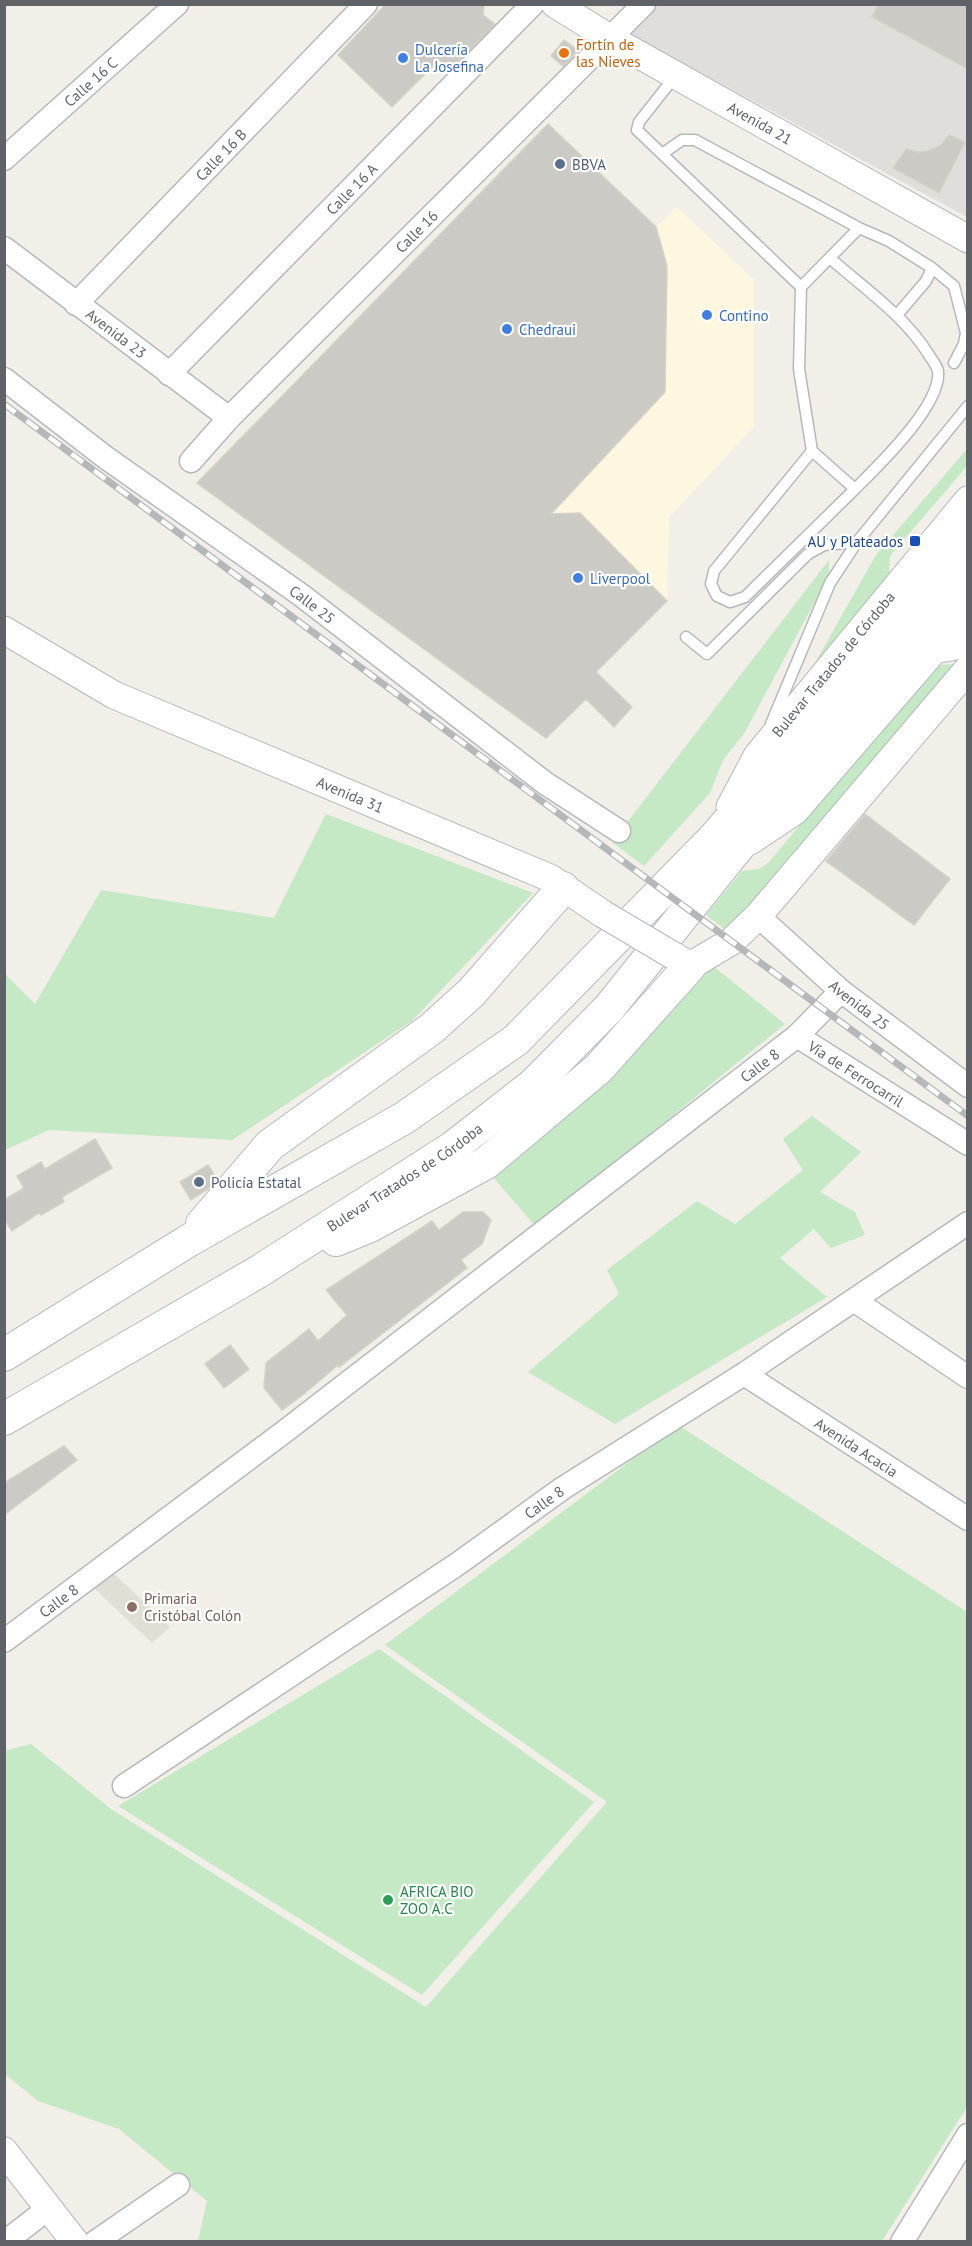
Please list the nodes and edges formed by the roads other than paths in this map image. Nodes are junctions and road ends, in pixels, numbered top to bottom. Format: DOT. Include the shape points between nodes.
graph roads {
  1 [pos="177,4"];
  2 [pos="366,4"];
  3 [pos="533,4"];
  4 [pos="555,4"];
  5 [pos="645,4"];
  6 [pos="611,39"];
  7 [pos="677,75"];
  8 [pos="662,154"];
  9 [pos="4,159"];
  10 [pos="859,228"];
  11 [pos="968,239"];
  12 [pos="4,248"];
  13 [pos="831,259"];
  14 [pos="932,268"];
  15 [pos="801,288"];
  16 [pos="76,304"];
  17 [pos="897,315"];
  18 [pos="954,363"];
  19 [pos="170,374"];
  20 [pos="4,379"];
  21 [pos="968,406"];
  22 [pos="229,418"];
  23 [pos="812,451"];
  24 [pos="191,461"];
  25 [pos="855,489"];
  26 [pos="968,500"];
  27 [pos="968,535"];
  28 [pos="857,542"];
  29 [pos="968,571"];
  30 [pos="968,611"];
  31 [pos="4,630"];
  32 [pos="686,637"];
  33 [pos="968,644"];
  34 [pos="933,650"];
  35 [pos="968,669"];
  36 [pos="758,756"];
  37 [pos="619,831"];
  38 [pos="724,845"];
  39 [pos="563,888"];
  40 [pos="758,916"];
  41 [pos="682,961"];
  42 [pos="840,991"];
  43 [pos="797,1036"];
  44 [pos="968,1086"];
  45 [pos="968,1144"];
  46 [pos="968,1223"];
  47 [pos="188,1241"];
  48 [pos="258,1272"];
  49 [pos="855,1301"];
  50 [pos="4,1355"];
  51 [pos="744,1374"];
  52 [pos="968,1377"];
  53 [pos="4,1419"];
  54 [pos="968,1519"];
  55 [pos="4,1641"];
  56 [pos="124,1786"];
  57 [pos="968,2135"];
  58 [pos="4,2151"];
  59 [pos="178,2185"];
  60 [pos="49,2208"];
  61 [pos="5,2241"];
  62 [pos="75,2241"];
  63 [pos="95,2241"];
  64 [pos="902,2241"];
  1 -- 9 [label="street, Calle 16 C"];
  2 -- 16 [label="street, Calle 16 B"];
  3 -- 19 [label="street, Calle 16 A"];
  4 -- 6 [label="street, Avenida 21"];
  5 -- 6 [label="street, Calle 16"];
  6 -- 7 [label="street, Avenida 21"];
  6 -- 22 [label="street, Calle 16"];
  7 -- 8 [label="lane" via="639,122 637,130"];
  7 -- 11 [label="street, Avenida 21"];
  8 -- 10 [label="lane" via="682,140 695,140"];
  8 -- 15 [label="lane"];
  10 -- 13 [label="lane"];
  10 -- 14 [label="lane" via="889,241"];
  12 -- 16 [label="street, Avenida 23"];
  13 -- 15 [label="lane"];
  13 -- 17 [label="lane"];
  14 -- 17 [label="lane"];
  14 -- 18 [label="lane" via="954,286 966,333"];
  15 -- 23 [label="lane" via="799,369"];
  16 -- 19 [label="street, Avenida 23"];
  17 -- 25 [label="lane" via="938,369 937,385 920,416"];
  19 -- 22 [label="street, Avenida 23"];
  20 -- 37 [label="street, Calle 25" via="105,457 301,595 545,783"];
  21 -- 28 [label="lane"];
  22 -- 24 [label="street, Calle 16"];
  23 -- 25 [label="lane"];
  23 -- 25 [label="lane" via="714,571 711,584 717,596 730,602 745,597"];
  26 -- 36 [label="street, Bulevar Tratados de Córdoba"];
  27 -- 38 [label="main road, Bulevar Tratados de Córdoba" via="788,753"];
  28 -- 32 [label="lane" via="824,545 808,554 707,654"];
  28 -- 36 [label="lane" via="830,583"];
  29 -- 38 [label="main road, Bulevar Tratados de Córdoba"];
  30 -- 34 [label="street, Bulevar Tratados de Córdoba"];
  31 -- 39 [label="street, Avenida 31" via="114,695 550,878"];
  33 -- 34 [label="street"];
  34 -- 38 [label="street, Bulevar Tratados de Córdoba" via="795,811"];
  35 -- 40 [label="street"];
  36 -- 38 [label="street, Bulevar Tratados de Córdoba"];
  38 -- 47 [label="main road, Bulevar Tratados de Córdoba" via="516,1040 404,1118"];
  38 -- 48 [label="main road, Bulevar Tratados de Córdoba" via="609,1008 534,1084 452,1148"];
  39 -- 41 [label="street, Avenida 31, bridge"];
  39 -- 47 [label="main road" via="471,993 431,1029 270,1145"];
  40 -- 41 [label="street" via="732,941"];
  40 -- 42 [label="street, Avenida 25"];
  41 -- 48 [label="main road" via="599,1068 486,1163 370,1226"];
  42 -- 43 [label="street, Vía de Ferrocarril"];
  42 -- 44 [label="street, Avenida 25"];
  43 -- 45 [label="street, Vía de Ferrocarril"];
  43 -- 55 [label="street, Calle 8" via="285,1432"];
  46 -- 49 [label="street, Calle 8"];
  47 -- 50 [label="main road, Bulevar Tratados de Córdoba"];
  48 -- 53 [label="main road, Bulevar Tratados de Córdoba"];
  49 -- 51 [label="street, Calle 8"];
  49 -- 52 [label="street"];
  51 -- 54 [label="street, Avenida Acacia"];
  51 -- 56 [label="street, Calle 8" via="562,1488 459,1563"];
  57 -- 64 [label="street"];
  58 -- 60 [label="street"];
  59 -- 63 [label="street"];
  60 -- 61 [label="street"];
  60 -- 62 [label="street"];
}
